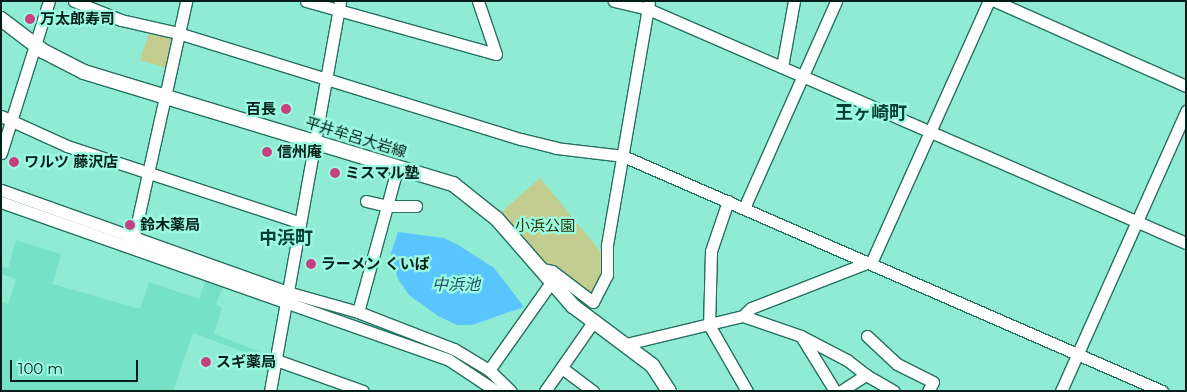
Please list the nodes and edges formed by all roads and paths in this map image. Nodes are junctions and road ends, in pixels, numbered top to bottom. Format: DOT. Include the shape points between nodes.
graph roads {
  1 [pos="49,1"];
  2 [pos="74,1"];
  3 [pos="186,1"];
  4 [pos="306,1"];
  5 [pos="478,1"];
  6 [pos="614,1"];
  7 [pos="794,1"];
  8 [pos="836,1"];
  9 [pos="989,1"];
  10 [pos="995,1"];
  11 [pos="649,5"];
  12 [pos="339,6"];
  13 [pos="1,19"];
  14 [pos="178,33"];
  15 [pos="34,43"];
  16 [pos="782,67"];
  17 [pos="802,75"];
  18 [pos="324,79"];
  19 [pos="1186,86"];
  20 [pos="165,96"];
  21 [pos="1186,110"];
  22 [pos="5,119"];
  23 [pos="932,132"];
  24 [pos="313,141"];
  25 [pos="1,153"];
  26 [pos="623,156"];
  27 [pos="398,166"];
  28 [pos="148,172"];
  29 [pos="1,190"];
  30 [pos="366,201"];
  31 [pos="728,201"];
  32 [pos="1,202"];
  33 [pos="387,206"];
  34 [pos="416,206"];
  35 [pos="744,208"];
  36 [pos="1135,221"];
  37 [pos="298,222"];
  38 [pos="134,235"];
  39 [pos="1186,243"];
  40 [pos="132,247"];
  41 [pos="870,262"];
  42 [pos="542,269"];
  43 [pos="552,282"];
  44 [pos="286,298"];
  45 [pos="358,312"];
  46 [pos="742,316"];
  47 [pos="593,322"];
  48 [pos="709,325"];
  49 [pos="801,336"];
  50 [pos="867,336"];
  51 [pos="626,344"];
  52 [pos="1077,353"];
  53 [pos="276,360"];
  54 [pos="562,368"];
  55 [pos="489,370"];
  56 [pos="866,376"];
  57 [pos="270,391"];
  58 [pos="363,391"];
  59 [pos="496,391"];
  60 [pos="511,391"];
  61 [pos="545,391"];
  62 [pos="593,391"];
  63 [pos="669,391"];
  64 [pos="747,391"];
  65 [pos="835,391"];
  66 [pos="841,391"];
  67 [pos="894,391"];
  68 [pos="928,391"];
  69 [pos="1061,391"];
  70 [pos="1162,391"];
  1 -- 15 [label="street"];
  2 -- 14 [label="street" via="121,20"];
  3 -- 14 [label="street"];
  4 -- 12 [label="street"];
  5 -- 12 [label="street" via="496,54"];
  6 -- 11 [label="street"];
  7 -- 16 [label="street"];
  8 -- 17 [label="street"];
  9 -- 23 [label="street"];
  10 -- 19 [label="street"];
  11 -- 16 [label="street"];
  11 -- 26 [label="street"];
  12 -- 18 [label="street"];
  13 -- 15 [label="main road, 平井牟呂大岩線"];
  14 -- 18 [label="street"];
  14 -- 20 [label="street"];
  15 -- 20 [label="main road, 平井牟呂大岩線" via="59,61 84,72"];
  15 -- 22 [label="street"];
  16 -- 17 [label="street"];
  17 -- 23 [label="street"];
  17 -- 35 [label="street"];
  18 -- 24 [label="street"];
  18 -- 26 [label="street" via="521,139 556,148"];
  20 -- 24 [label="main road, 平井牟呂大岩線"];
  20 -- 28 [label="street"];
  21 -- 36 [label="street"];
  22 -- 25 [label="street"];
  22 -- 28 [label="street" via="67,146"];
  23 -- 36 [label="street"];
  23 -- 41 [label="street"];
  24 -- 27 [label="main road, 平井牟呂大岩線"];
  24 -- 37 [label="street"];
  26 -- 31 [label="street"];
  26 -- 42 [label="street" via="607,245 607,275 596,301 585,299 552,271"];
  27 -- 33 [label="street"];
  27 -- 42 [label="main road, 平井牟呂大岩線" via="462,190 497,219"];
  28 -- 37 [label="street"];
  28 -- 38 [label="street"];
  29 -- 38 [label="street"];
  30 -- 33 [label="street"];
  31 -- 35 [label="street"];
  31 -- 48 [label="street" via="711,251"];
  32 -- 40 [label="street"];
  33 -- 34 [label="street"];
  33 -- 45 [label="street"];
  35 -- 41 [label="street"];
  36 -- 39 [label="street"];
  36 -- 52 [label="street"];
  37 -- 44 [label="street"];
  38 -- 40 [label="street"];
  38 -- 44 [label="street"];
  40 -- 44 [label="street"];
  41 -- 46 [label="street" via="751,308"];
  41 -- 52 [label="street"];
  42 -- 43 [label="main road, 平井牟呂大岩線"];
  43 -- 47 [label="main road, 平井牟呂大岩線" via="573,306"];
  43 -- 55 [label="street"];
  44 -- 45 [label="street"];
  44 -- 53 [label="street"];
  44 -- 59 [label="street" via="449,360"];
  45 -- 55 [label="street" via="454,349"];
  46 -- 48 [label="street"];
  46 -- 49 [label="street"];
  47 -- 51 [label="main road, 平井牟呂大岩線"];
  47 -- 54 [label="street"];
  48 -- 51 [label="street"];
  48 -- 64 [label="street"];
  49 -- 56 [label="street" via="847,360"];
  49 -- 65 [label="street"];
  50 -- 68 [label="street" via="890,360 933,382"];
  51 -- 63 [label="main road, 平井牟呂大岩線" via="652,365"];
  52 -- 69 [label="street"];
  52 -- 70 [label="street"];
  53 -- 57 [label="street"];
  53 -- 58 [label="street"];
  54 -- 61 [label="street"];
  54 -- 62 [label="street"];
  55 -- 60 [label="street"];
  56 -- 66 [label="street"];
  56 -- 67 [label="street"];
}
